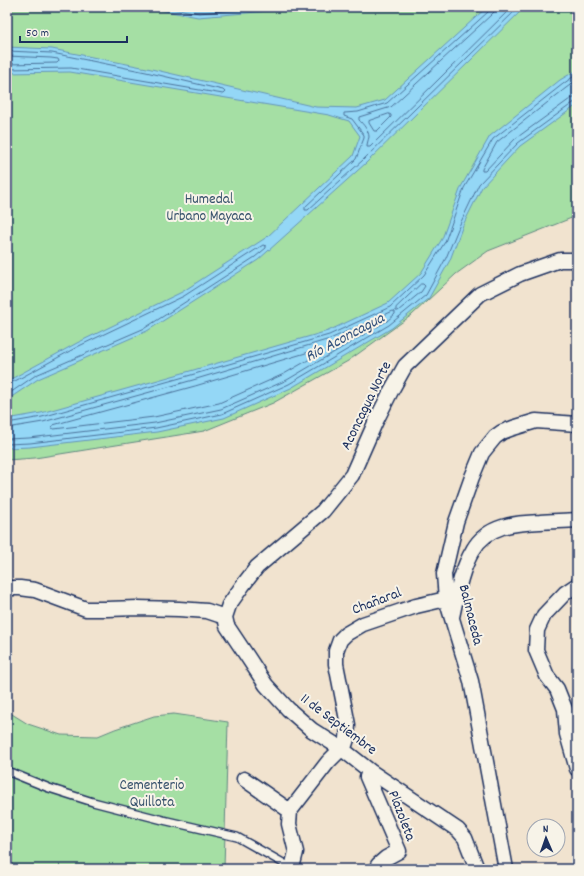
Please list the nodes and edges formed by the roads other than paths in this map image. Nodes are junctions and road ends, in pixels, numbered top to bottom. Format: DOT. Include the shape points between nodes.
graph roads {
  1 [pos="577,260"];
  2 [pos="577,424"];
  3 [pos="577,520"];
  4 [pos="577,585"];
  5 [pos="7,588"];
  6 [pos="446,599"];
  7 [pos="226,617"];
  8 [pos="452,618"];
  9 [pos="342,749"];
  10 [pos="577,769"];
  11 [pos="7,771"];
  12 [pos="370,771"];
  13 [pos="244,779"];
  14 [pos="290,811"];
  15 [pos="378,865"];
  16 [pos="293,868"];
  17 [pos="477,869"];
  18 [pos="506,869"];
  1 -- 7 [label="street, Aconcagua Norte" via="560,260 520,274 480,294 405,366 384,404 352,475 323,510 257,567 229,606"];
  2 -- 6 [label="street, Balmaceda" via="536,422 513,428 495,437 482,453 456,522 444,574"];
  3 -- 8 [label="street" via="512,524 485,536 467,561"];
  4 -- 10 [label="street" via="565,592 544,615 537,630 536,650 565,709 567,734"];
  5 -- 7 [label="street" via="35,590 86,609 179,609"];
  6 -- 8 [label="street, Balmaceda"];
  6 -- 9 [label="street, Chañaral" via="363,624 340,640 336,651 336,664 348,725"];
  7 -- 9 [label="street, 11 de Septiembre" via="227,626 266,685 312,730"];
  8 -- 18 [label="street, Balmaceda" via="471,681"];
  9 -- 12 [label="street, 11 de Septiembre"];
  9 -- 14 [label="street" via="328,762"];
  11 -- 16 [label="lane" via="93,802 237,837"];
  12 -- 15 [label="street, Plazoleta" via="367,777 399,851"];
  12 -- 17 [label="street, 11 de Septiembre" via="458,830 465,838"];
  13 -- 14 [label="street"];
  14 -- 16 [label="street" via="289,824 296,852"];
}
